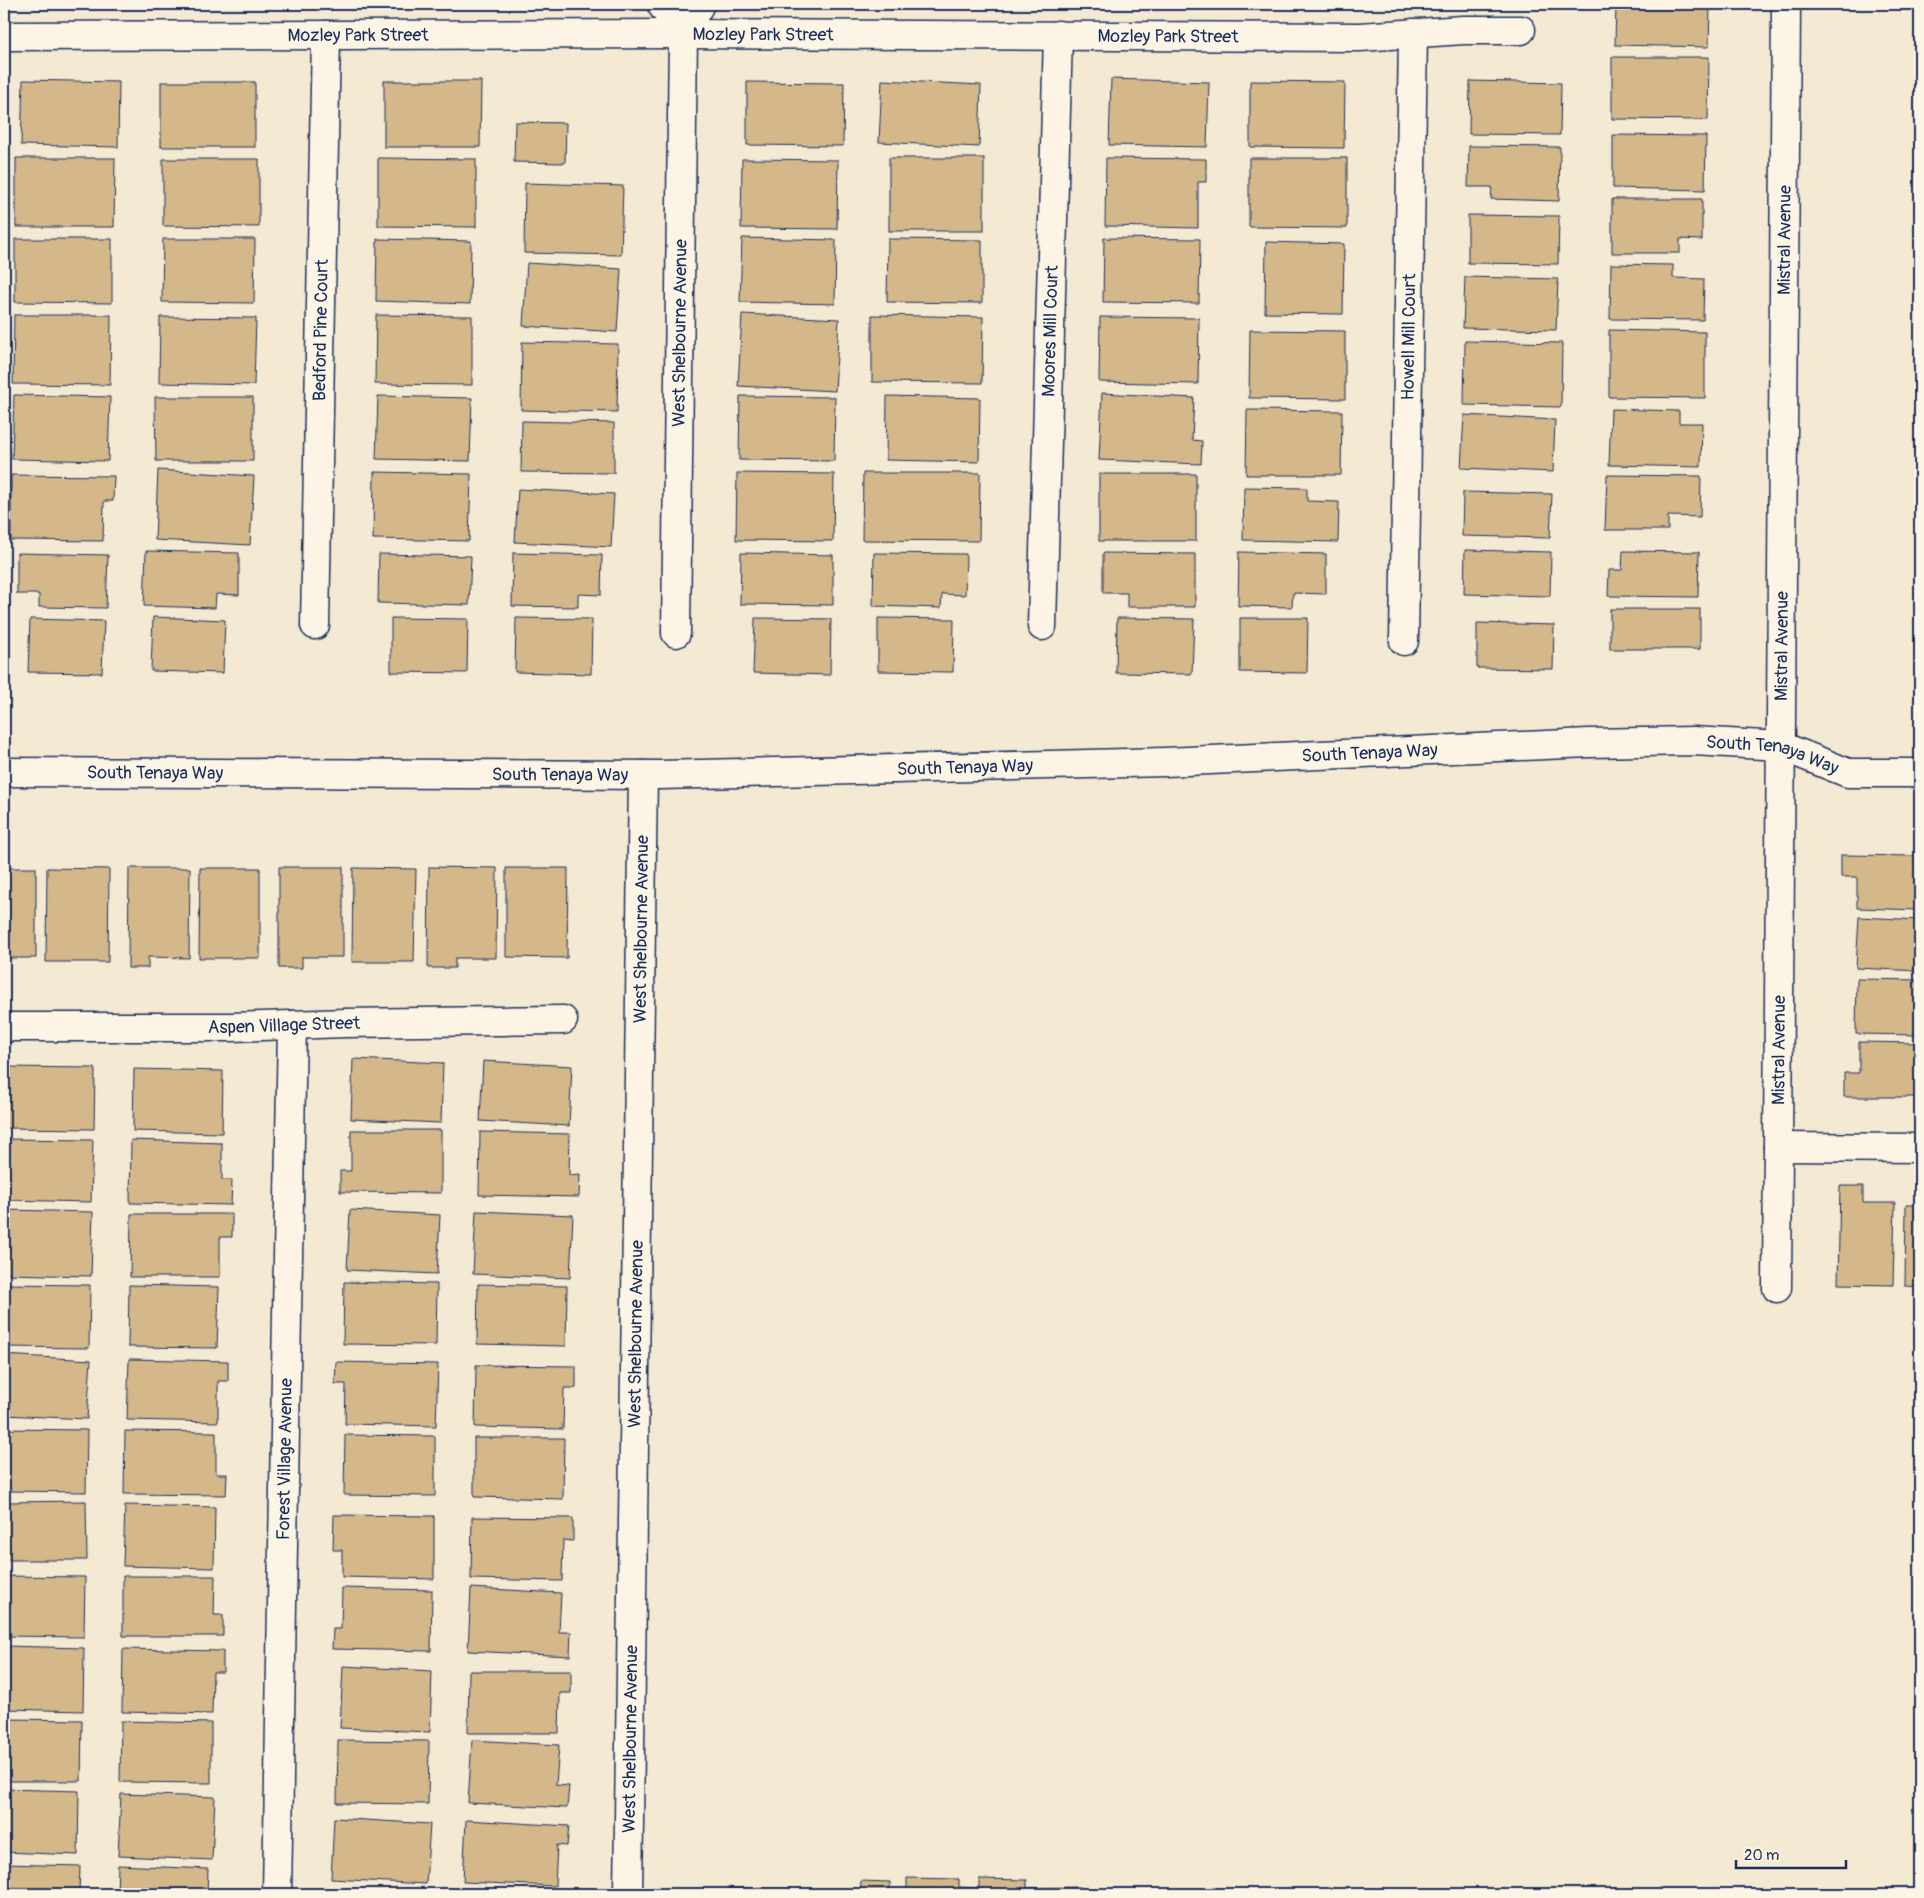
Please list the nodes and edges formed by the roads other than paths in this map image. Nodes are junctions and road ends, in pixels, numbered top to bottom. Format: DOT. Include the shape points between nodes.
graph roads {
  1 [pos="661,4"];
  2 [pos="700,4"];
  3 [pos="1786,4"];
  4 [pos="1521,30"];
  5 [pos="1412,33"];
  6 [pos="683,34"];
  7 [pos="326,35"];
  8 [pos="1058,35"];
  9 [pos="4,36"];
  10 [pos="315,624"];
  11 [pos="1042,626"];
  12 [pos="676,633"];
  13 [pos="1404,641"];
  14 [pos="1781,746"];
  15 [pos="4,772"];
  16 [pos="1920,773"];
  17 [pos="643,775"];
  18 [pos="563,1020"];
  19 [pos="292,1025"];
  20 [pos="4,1027"];
  21 [pos="1778,1147"];
  22 [pos="1920,1148"];
  23 [pos="1777,1288"];
  24 [pos="277,1894"];
  25 [pos="628,1894"];
  1 -- 6 [label="street"];
  2 -- 6 [label="street, West Shelbourne Avenue"];
  3 -- 14 [label="street, Mistral Avenue"];
  4 -- 5 [label="street, Mozley Park Street"];
  5 -- 8 [label="street, Mozley Park Street" via="1360,37"];
  5 -- 13 [label="street, Howell Mill Court"];
  6 -- 7 [label="street, Mozley Park Street"];
  6 -- 8 [label="street, Mozley Park Street"];
  6 -- 12 [label="street, West Shelbourne Avenue"];
  7 -- 9 [label="street, Mozley Park Street"];
  7 -- 10 [label="street, Bedford Pine Court"];
  8 -- 11 [label="street, Moores Mill Court"];
  14 -- 16 [label="street, South Tenaya Way" via="1848,773"];
  14 -- 17 [label="street, South Tenaya Way" via="1693,741 1589,743 1165,762"];
  14 -- 21 [label="street, Mistral Avenue"];
  15 -- 17 [label="street, South Tenaya Way"];
  17 -- 25 [label="street, West Shelbourne Avenue"];
  18 -- 19 [label="street, Aspen Village Street"];
  19 -- 20 [label="street, Aspen Village Street"];
  19 -- 24 [label="street, Forest Village Avenue"];
  21 -- 22 [label="street"];
  21 -- 23 [label="street, Mistral Avenue"];
}
